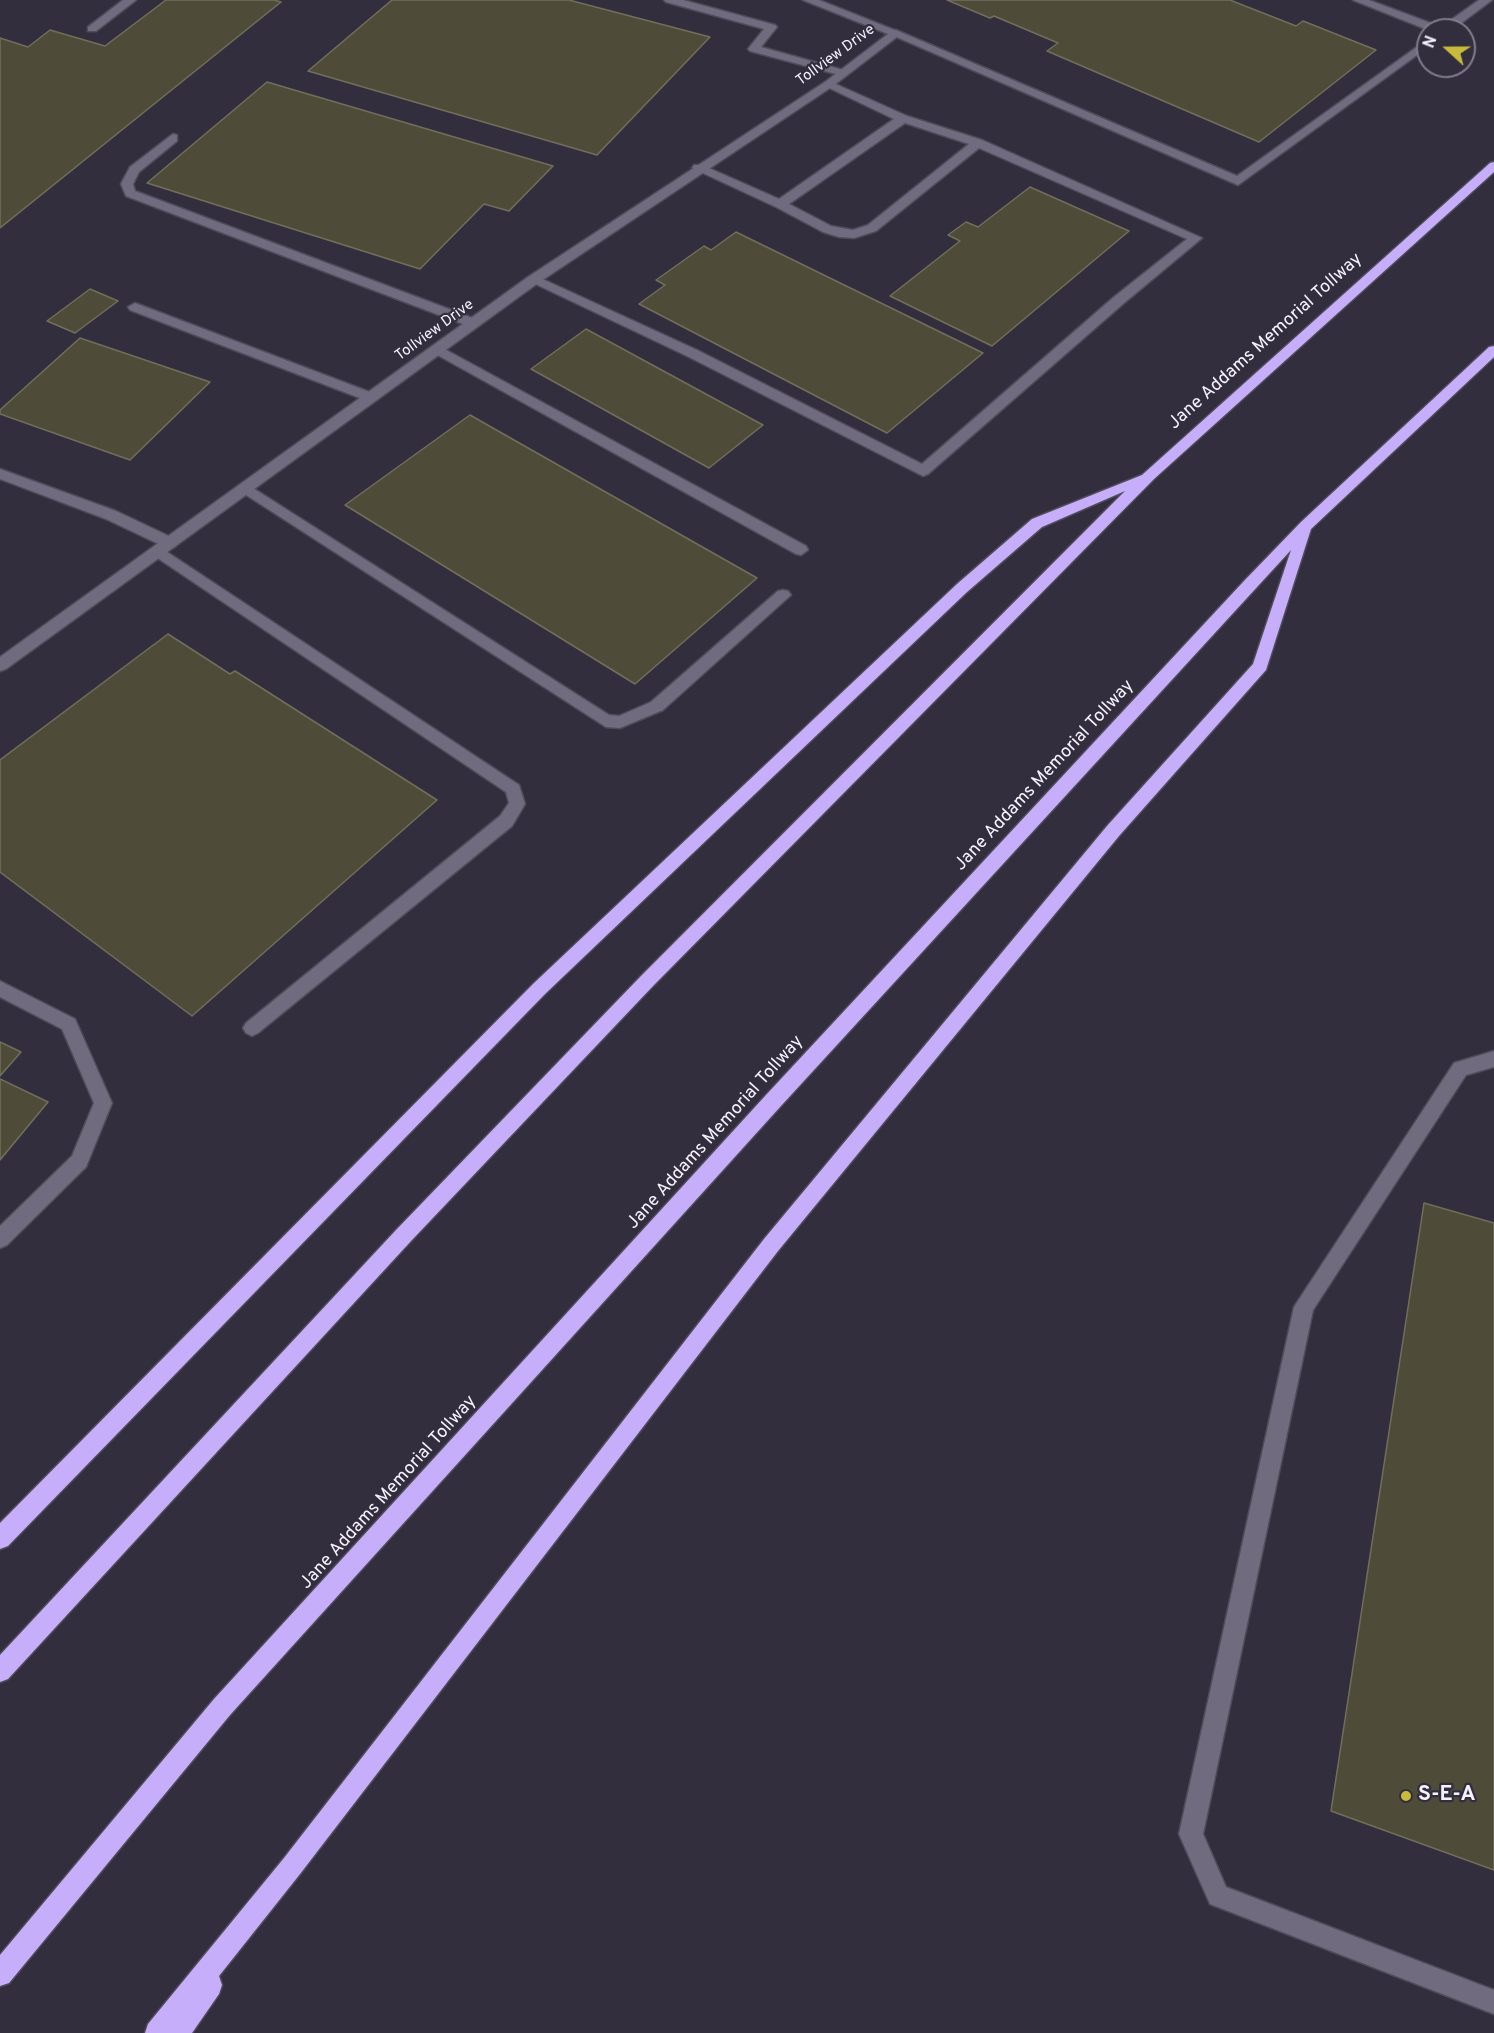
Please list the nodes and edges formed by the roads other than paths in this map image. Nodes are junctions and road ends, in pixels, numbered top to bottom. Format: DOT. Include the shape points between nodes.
graph roads {
  1 [pos="130,0"];
  2 [pos="670,0"];
  3 [pos="809,0"];
  4 [pos="1359,0"];
  5 [pos="1486,0"];
  6 [pos="1461,18"];
  7 [pos="1416,22"];
  8 [pos="92,29"];
  9 [pos="896,33"];
  10 [pos="1416,51"];
  11 [pos="843,73"];
  12 [pos="828,84"];
  13 [pos="903,119"];
  14 [pos="173,138"];
  15 [pos="978,143"];
  16 [pos="1494,166"];
  17 [pos="698,168"];
  18 [pos="780,204"];
  19 [pos="533,280"];
  20 [pos="135,307"];
  21 [pos="473,323"];
  22 [pos="437,349"];
  23 [pos="1494,350"];
  24 [pos="370,398"];
  25 [pos="0,474"];
  26 [pos="1149,476"];
  27 [pos="245,488"];
  28 [pos="1306,526"];
  29 [pos="164,547"];
  30 [pos="801,550"];
  31 [pos="783,596"];
  32 [pos="0,665"];
  33 [pos="0,988"];
  34 [pos="252,1028"];
  35 [pos="1494,1059"];
  36 [pos="0,1239"];
  37 [pos="3,1534"];
  38 [pos="0,1671"];
  39 [pos="292,1866"];
  40 [pos="0,1974"];
  41 [pos="1494,2002"];
  42 [pos="157,2033"];
  43 [pos="177,2033"];
  1 -- 8 [label="street"];
  2 -- 11 [label="street" via="771,27 754,49"];
  3 -- 9 [label="street"];
  4 -- 7 [label="street"];
  5 -- 6 [label="street"];
  9 -- 10 [label="street" via="1238,181"];
  9 -- 11 [label="street, Tollview Drive"];
  11 -- 12 [label="street, Tollview Drive"];
  12 -- 13 [label="street"];
  12 -- 17 [label="street, Tollview Drive"];
  13 -- 15 [label="street"];
  13 -- 18 [label="street"];
  14 -- 21 [label="street" via="134,170 127,184 130,193"];
  15 -- 18 [label="street" via="872,228 854,234 826,229"];
  15 -- 19 [label="street" via="1196,238 923,471 692,353"];
  16 -- 26 [label="highway, Jane Addams Memorial Tollway"];
  17 -- 18 [label="street"];
  17 -- 19 [label="street, Tollview Drive"];
  19 -- 21 [label="street, Tollview Drive"];
  20 -- 24 [label="street"];
  21 -- 22 [label="street, Tollview Drive"];
  22 -- 24 [label="street, Tollview Drive"];
  22 -- 30 [label="street"];
  23 -- 28 [label="highway, Jane Addams Memorial Tollway"];
  24 -- 27 [label="street, Tollview Drive"];
  25 -- 29 [label="street" via="111,515"];
  26 -- 37 [label="highway" via="1037,523 962,588 539,990"];
  26 -- 38 [label="highway, Jane Addams Memorial Tollway" via="615,1015 404,1235"];
  27 -- 29 [label="street, Tollview Drive"];
  27 -- 31 [label="street" via="606,721 620,722 657,706"];
  28 -- 39 [label="highway" via="1260,666 1113,831 771,1245"];
  28 -- 40 [label="highway, Jane Addams Memorial Tollway" via="773,1101 222,1707"];
  29 -- 32 [label="street, Tollview Drive"];
  29 -- 34 [label="street" via="513,789 517,804 506,821"];
  33 -- 36 [label="street" via="69,1024 104,1103 79,1161"];
  35 -- 41 [label="street" via="1460,1069 1304,1307 1191,1834 1218,1896"];
  39 -- 42 [label="highway"];
  39 -- 43 [label="highway"];
}
